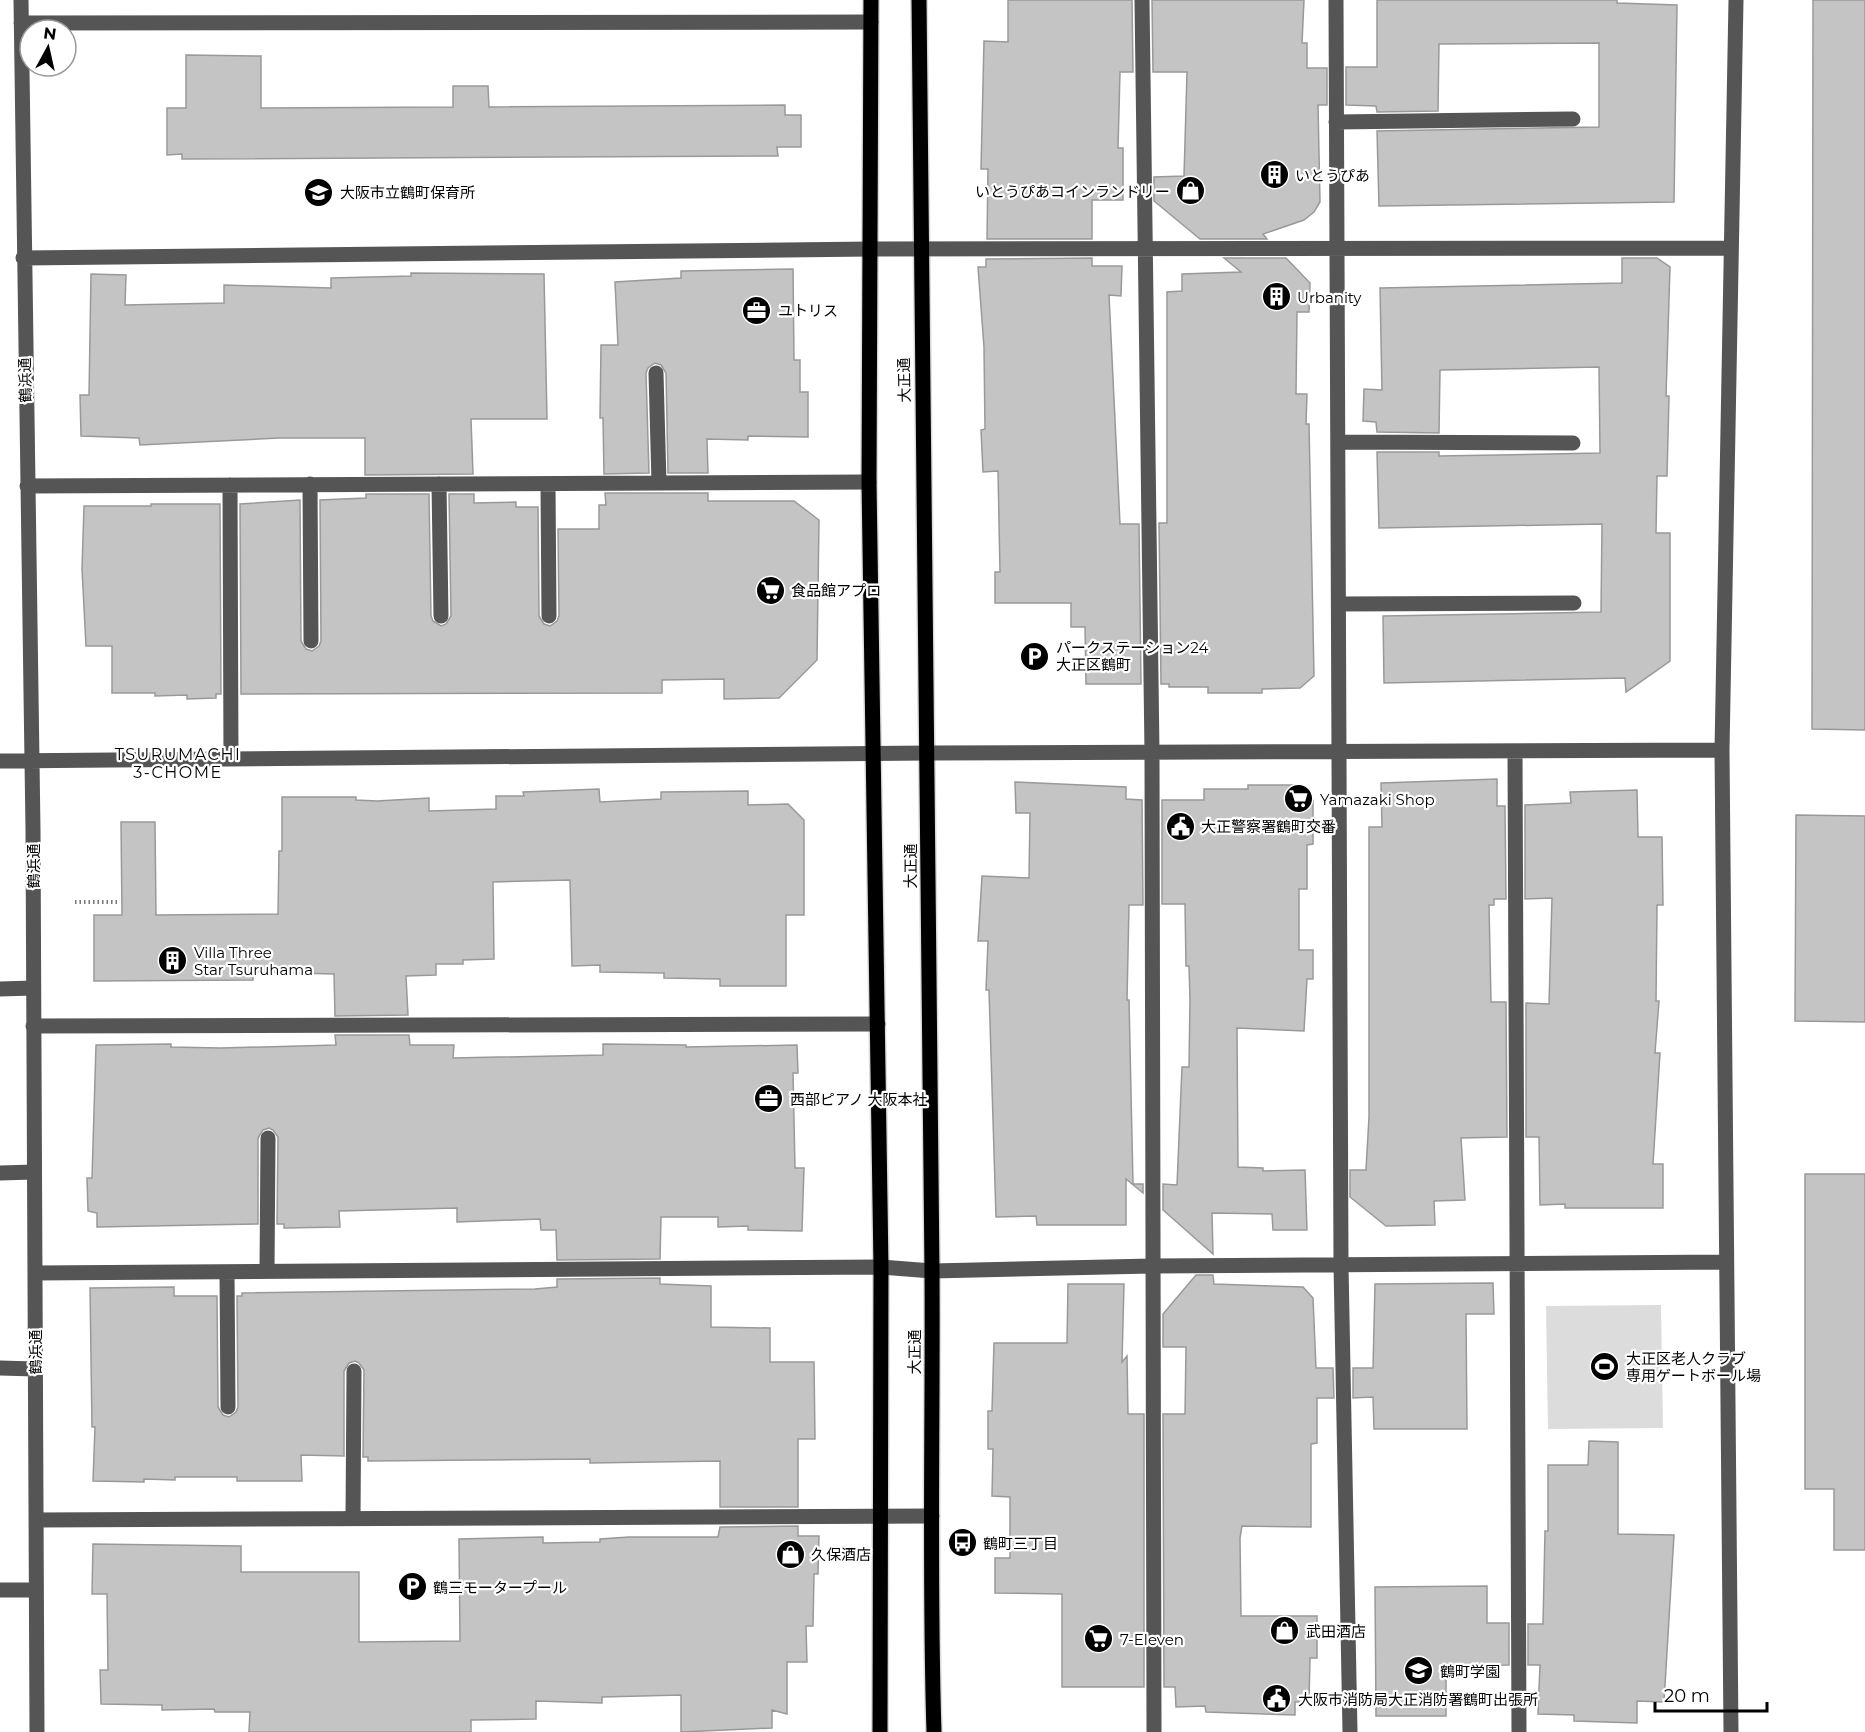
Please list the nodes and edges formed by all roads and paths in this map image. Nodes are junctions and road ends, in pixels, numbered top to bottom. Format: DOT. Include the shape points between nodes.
graph roads {
  1 [pos="21,0"];
  2 [pos="871,0"];
  3 [pos="919,0"];
  4 [pos="1142,0"];
  5 [pos="1336,0"];
  6 [pos="1737,0"];
  7 [pos="21,18"];
  8 [pos="871,22"];
  9 [pos="78,23"];
  10 [pos="21,78"];
  11 [pos="1573,120"];
  12 [pos="1336,122"];
  13 [pos="1731,248"];
  14 [pos="872,249"];
  15 [pos="921,249"];
  16 [pos="1144,250"];
  17 [pos="1336,250"];
  18 [pos="23,258"];
  19 [pos="656,373"];
  20 [pos="1338,442"];
  21 [pos="1573,443"];
  22 [pos="869,482"];
  23 [pos="659,483"];
  24 [pos="310,484"];
  25 [pos="439,484"];
  26 [pos="548,484"];
  27 [pos="230,485"];
  28 [pos="27,486"];
  29 [pos="1574,603"];
  30 [pos="1339,604"];
  31 [pos="441,616"];
  32 [pos="549,616"];
  33 [pos="311,641"];
  34 [pos="1722,750"];
  35 [pos="1515,752"];
  36 [pos="929,753"];
  37 [pos="1152,753"];
  38 [pos="1340,753"];
  39 [pos="874,754"];
  40 [pos="231,759"];
  41 [pos="0,761"];
  42 [pos="32,761"];
  43 [pos="75,902"];
  44 [pos="120,902"];
  45 [pos="33,988"];
  46 [pos="0,989"];
  47 [pos="878,1024"];
  48 [pos="33,1026"];
  49 [pos="268,1138"];
  50 [pos="34,1172"];
  51 [pos="0,1173"];
  52 [pos="1726,1262"];
  53 [pos="1516,1264"];
  54 [pos="1341,1265"];
  55 [pos="1152,1266"];
  56 [pos="881,1267"];
  57 [pos="267,1271"];
  58 [pos="932,1271"];
  59 [pos="227,1272"];
  60 [pos="35,1273"];
  61 [pos="0,1368"];
  62 [pos="35,1369"];
  63 [pos="354,1371"];
  64 [pos="228,1407"];
  65 [pos="882,1516"];
  66 [pos="932,1516"];
  67 [pos="353,1518"];
  68 [pos="36,1520"];
  69 [pos="0,1590"];
  70 [pos="36,1590"];
  71 [pos="37,1732"];
  72 [pos="880,1732"];
  73 [pos="934,1732"];
  74 [pos="1154,1732"];
  75 [pos="1350,1732"];
  76 [pos="1519,1732"];
  77 [pos="1731,1732"];
  1 -- 7 [label="street, 鶴浜通"];
  2 -- 8 [label="main road"];
  3 -- 15 [label="main road, 大正通"];
  4 -- 16 [label="street"];
  5 -- 12 [label="street"];
  6 -- 13 [label="street"];
  8 -- 9 [label="street"];
  8 -- 14 [label="main road"];
  10 -- 18 [label="street, 鶴浜通"];
  11 -- 12 [label="street"];
  12 -- 17 [label="street"];
  13 -- 17 [label="street"];
  13 -- 34 [label="street"];
  14 -- 15 [label="street"];
  14 -- 18 [label="street"];
  14 -- 22 [label="main road"];
  15 -- 16 [label="street"];
  15 -- 36 [label="main road, 大正通"];
  16 -- 17 [label="street"];
  16 -- 37 [label="street"];
  17 -- 20 [label="street"];
  18 -- 28 [label="street, 鶴浜通"];
  19 -- 23 [label="street"];
  20 -- 21 [label="street"];
  20 -- 30 [label="street"];
  22 -- 23 [label="street"];
  22 -- 39 [label="main road"];
  23 -- 26 [label="street"];
  24 -- 25 [label="street"];
  24 -- 27 [label="street"];
  24 -- 33 [label="street"];
  25 -- 26 [label="street"];
  25 -- 31 [label="street"];
  26 -- 32 [label="street"];
  27 -- 28 [label="street"];
  27 -- 40 [label="street"];
  28 -- 42 [label="street, 鶴浜通"];
  29 -- 30 [label="street"];
  30 -- 38 [label="street"];
  34 -- 35 [label="street"];
  34 -- 52 [label="street"];
  35 -- 38 [label="street"];
  35 -- 53 [label="street"];
  36 -- 37 [label="street"];
  36 -- 39 [label="street"];
  36 -- 58 [label="main road, 大正通"];
  37 -- 38 [label="street"];
  37 -- 55 [label="street"];
  38 -- 54 [label="street"];
  39 -- 40 [label="street"];
  39 -- 47 [label="main road"];
  40 -- 42 [label="street"];
  41 -- 42 [label="street"];
  42 -- 45 [label="street, 鶴浜通"];
  43 -- 44 [label="path"];
  45 -- 46 [label="street"];
  45 -- 48 [label="street, 鶴浜通"];
  47 -- 48 [label="street"];
  47 -- 56 [label="main road"];
  48 -- 50 [label="street, 鶴浜通"];
  49 -- 57 [label="street"];
  50 -- 51 [label="street"];
  50 -- 60 [label="street, 鶴浜通"];
  52 -- 53 [label="street"];
  52 -- 77 [label="street"];
  53 -- 54 [label="street"];
  53 -- 76 [label="street"];
  54 -- 55 [label="street"];
  54 -- 75 [label="street"];
  55 -- 58 [label="street"];
  55 -- 74 [label="street"];
  56 -- 57 [label="street"];
  56 -- 58 [label="street"];
  56 -- 65 [label="main road"];
  57 -- 59 [label="street"];
  58 -- 66 [label="main road, 大正通"];
  59 -- 60 [label="street"];
  59 -- 64 [label="street"];
  60 -- 62 [label="street, 鶴浜通"];
  61 -- 62 [label="street"];
  62 -- 68 [label="street, 鶴浜通"];
  63 -- 67 [label="street"];
  65 -- 66 [label="street"];
  65 -- 67 [label="street"];
  65 -- 72 [label="main road"];
  66 -- 73 [label="main road, 大正通"];
  67 -- 68 [label="street"];
  68 -- 70 [label="street, 鶴浜通"];
  69 -- 70 [label="street"];
  70 -- 71 [label="street, 鶴浜通"];
}
